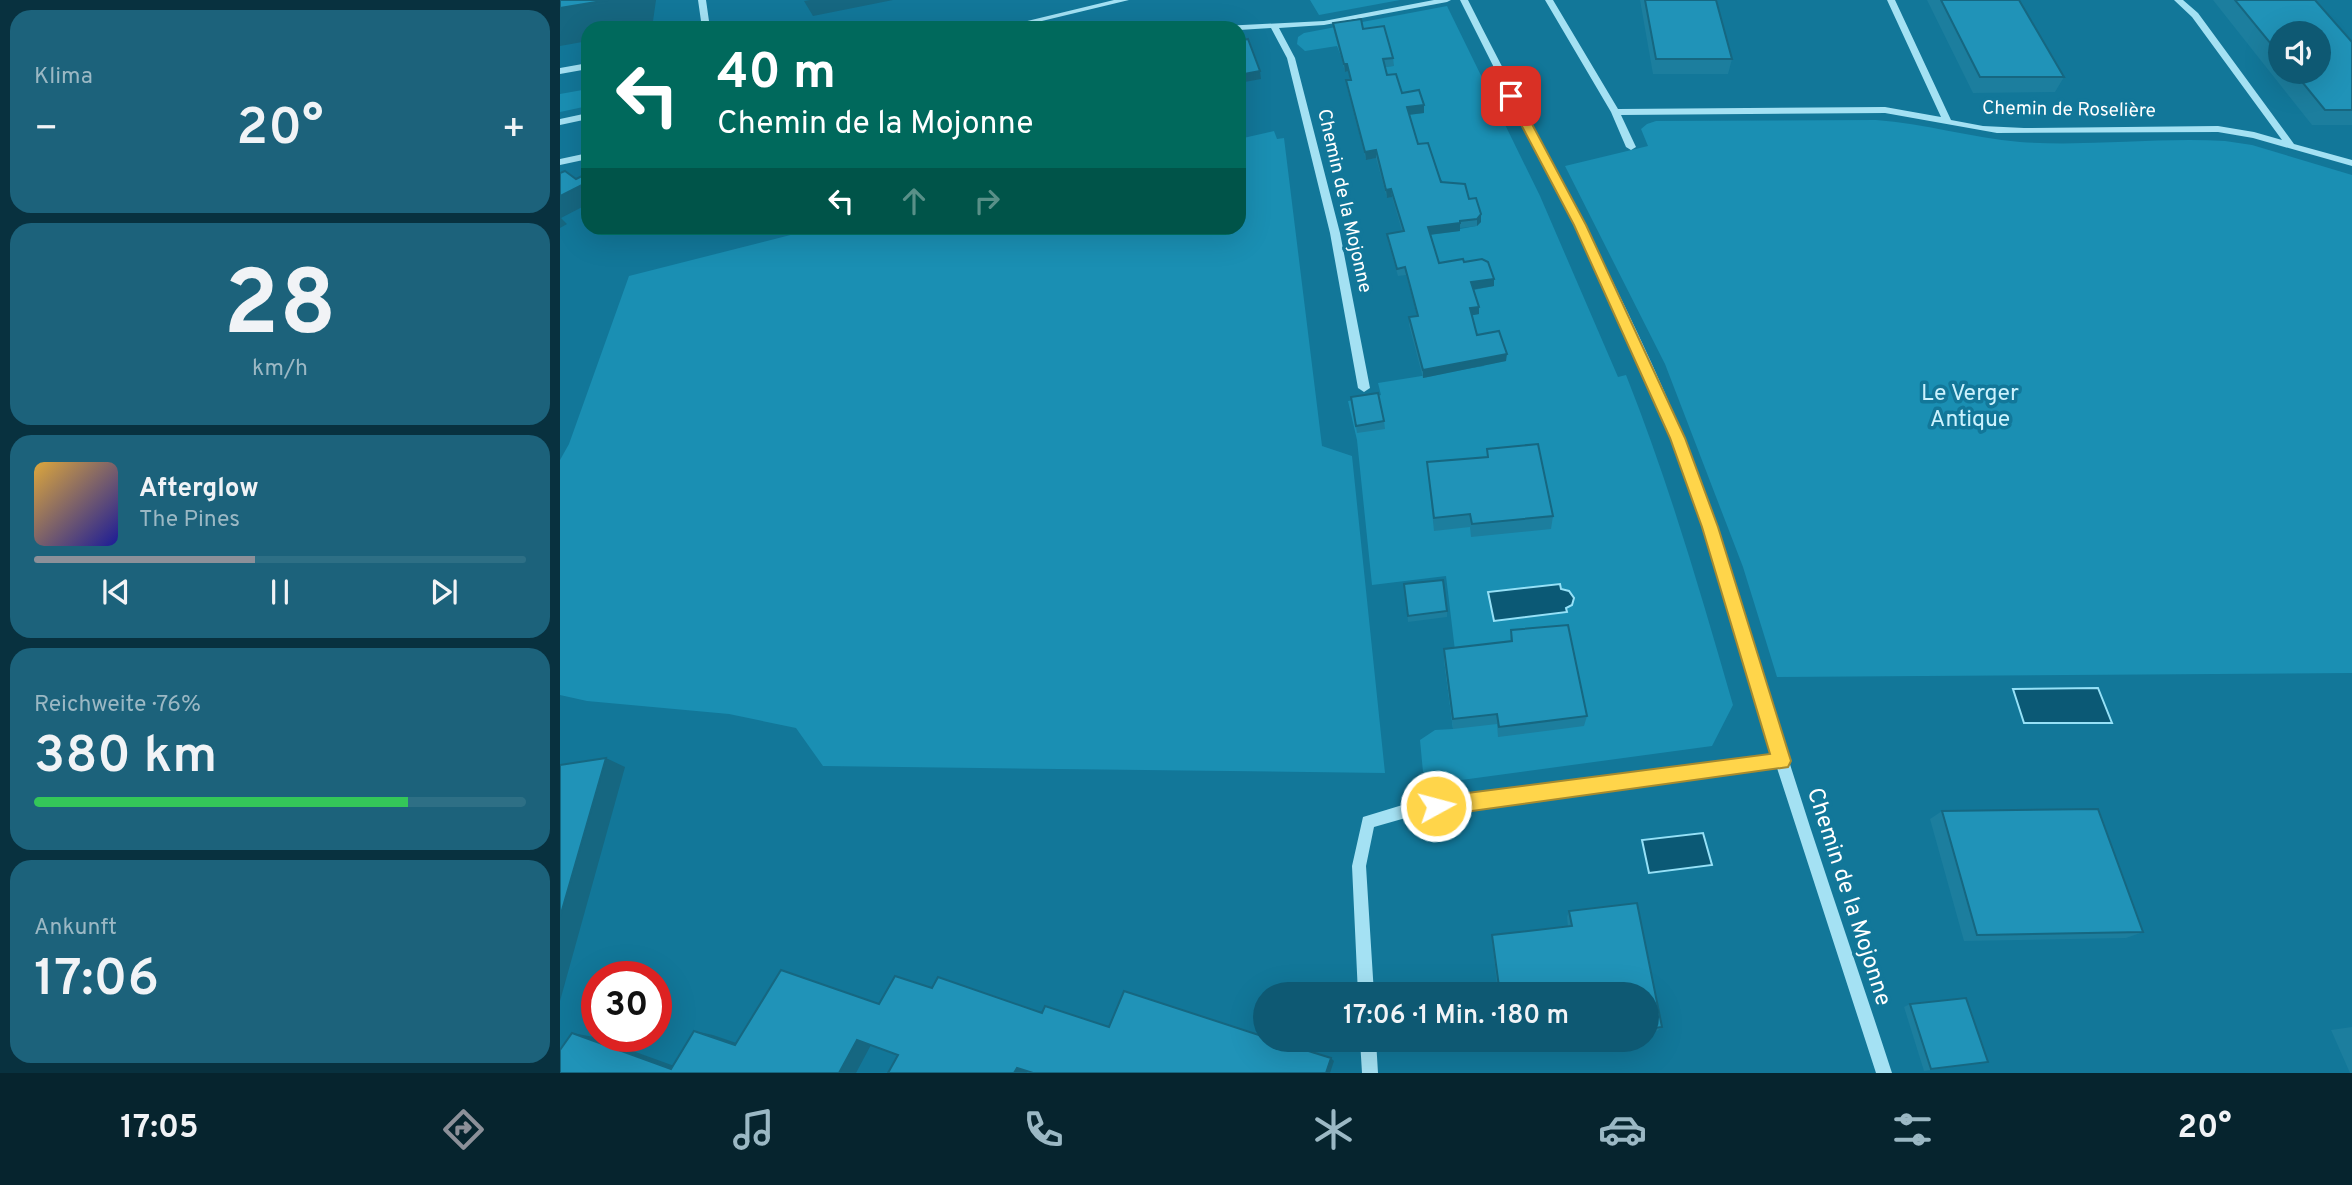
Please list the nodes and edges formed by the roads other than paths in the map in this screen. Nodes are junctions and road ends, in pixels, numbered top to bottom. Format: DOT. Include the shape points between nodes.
graph roads {
  1 [pos="702,0"];
  2 [pos="1125,0"];
  3 [pos="1447,0"];
  4 [pos="1464,0"];
  5 [pos="1549,0"];
  6 [pos="1891,0"];
  7 [pos="2178,0"];
  8 [pos="705,21"];
  9 [pos="1033,21"];
  10 [pos="1275,27"];
  11 [pos="1246,28"];
  12 [pos="581,67"];
  13 [pos="560,71"];
  14 [pos="1615,112"];
  15 [pos="581,118"];
  16 [pos="560,122"];
  17 [pos="1948,122"];
  18 [pos="2292,147"];
  19 [pos="1631,148"];
  20 [pos="581,158"];
  21 [pos="560,162"];
  22 [pos="2352,163"];
  23 [pos="1364,388"];
  24 [pos="1782,761"];
  25 [pos="1365,982"];
  26 [pos="1369,1052"];
  27 [pos="1370,1073"];
  28 [pos="1884,1073"];
  1 -- 8 [label="street"];
  2 -- 9 [label="street"];
  3 -- 10 [label="street" via="1324,23"];
  4 -- 24 [label="street, Chemin de la Mojonne" via="1580,225 1678,438 1711,529"];
  5 -- 14 [label="street"];
  6 -- 17 [label="street"];
  7 -- 18 [label="street" via="2195,15"];
  10 -- 11 [label="street"];
  10 -- 23 [label="street, Chemin de la Mojonne" via="1291,58 1335,233"];
  12 -- 13 [label="street"];
  14 -- 17 [label="street, Chemin de Roselière" via="1885,110"];
  14 -- 19 [label="street"];
  15 -- 16 [label="street"];
  17 -- 18 [label="street, Chemin de Roselière" via="1995,130 2218,129"];
  18 -- 22 [label="street, Chemin de Roselière"];
  20 -- 21 [label="street"];
  24 -- 25 [label="street" via="1409,810 1368,822 1359,866"];
  24 -- 28 [label="street, Chemin de la Mojonne"];
  26 -- 27 [label="street"];
}
